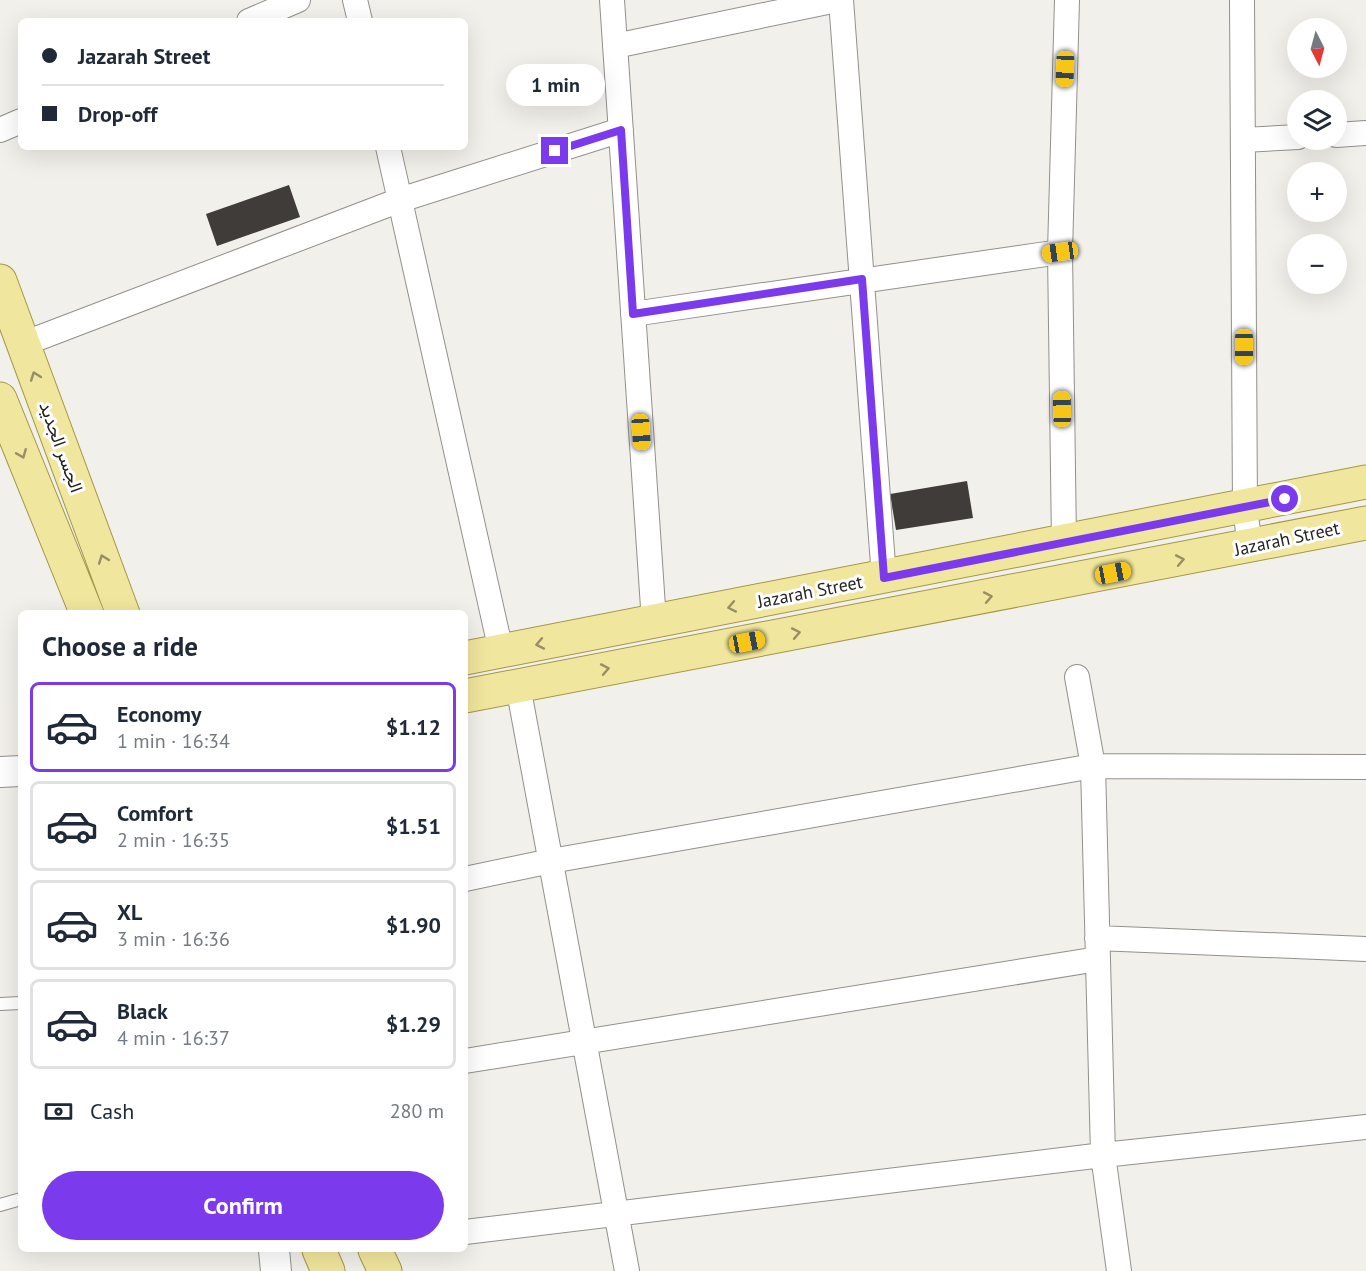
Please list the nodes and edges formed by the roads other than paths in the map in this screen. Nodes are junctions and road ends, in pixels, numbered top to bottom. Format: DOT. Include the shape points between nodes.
graph roads {
  1 [pos="298,0"];
  2 [pos="355,0"];
  3 [pos="612,0"];
  4 [pos="839,0"];
  5 [pos="1067,0"];
  6 [pos="1242,0"];
  7 [pos="256,18"];
  8 [pos="359,18"];
  9 [pos="615,46"];
  10 [pos="18,121"];
  11 [pos="0,130"];
  12 [pos="621,130"];
  13 [pos="1366,133"];
  14 [pos="1347,134"];
  15 [pos="1287,138"];
  16 [pos="1243,140"];
  17 [pos="389,150"];
  18 [pos="400,200"];
  19 [pos="1060,252"];
  20 [pos="862,279"];
  21 [pos="0,280"];
  22 [pos="633,314"];
  23 [pos="23,344"];
  24 [pos="0,399"];
  25 [pos="1366,482"];
  26 [pos="1245,508"];
  27 [pos="1366,523"];
  28 [pos="1064,543"];
  29 [pos="1250,547"];
  30 [pos="884,578"];
  31 [pos="85,610"];
  32 [pos="122,610"];
  33 [pos="654,622"];
  34 [pos="501,651"];
  35 [pos="468,657"];
  36 [pos="1077,677"];
  37 [pos="518,686"];
  38 [pos="468,695"];
  39 [pos="1093,766"];
  40 [pos="1366,767"];
  41 [pos="18,771"];
  42 [pos="0,772"];
  43 [pos="551,861"];
  44 [pos="468,878"];
  45 [pos="1097,948"];
  46 [pos="1366,948"];
  47 [pos="18,1003"];
  48 [pos="0,1004"];
  49 [pos="585,1041"];
  50 [pos="468,1060"];
  51 [pos="1366,1127"];
  52 [pos="1103,1155"];
  53 [pos="18,1200"];
  54 [pos="0,1205"];
  55 [pos="615,1212"];
  56 [pos="468,1232"];
  57 [pos="274,1252"];
  58 [pos="320,1252"];
  59 [pos="376,1252"];
  60 [pos="276,1271"];
  61 [pos="328,1271"];
  62 [pos="385,1271"];
  63 [pos="627,1271"];
  64 [pos="1119,1271"];
  1 -- 7 [label="street"];
  2 -- 8 [label="street"];
  3 -- 9 [label="street"];
  4 -- 9 [label="street"];
  4 -- 20 [label="street"];
  5 -- 19 [label="street"];
  6 -- 16 [label="street"];
  9 -- 12 [label="street"];
  10 -- 11 [label="street"];
  12 -- 18 [label="street"];
  12 -- 22 [label="street"];
  13 -- 14 [label="street"];
  15 -- 16 [label="street"];
  16 -- 26 [label="street"];
  17 -- 18 [label="street"];
  18 -- 23 [label="street"];
  18 -- 34 [label="street"];
  19 -- 20 [label="street"];
  19 -- 28 [label="street"];
  20 -- 22 [label="street"];
  20 -- 30 [label="street"];
  21 -- 23 [label="main road, الجسر الجديد"];
  22 -- 33 [label="street"];
  32 -- 23 [label="main road, الجسر الجديد, one-way"];
  24 -- 31 [label="main road, الجسر الجديد, one-way"];
  25 -- 26 [label="main road, Jazarah Street"];
  26 -- 28 [label="main road, Jazarah Street"];
  26 -- 29 [label="street"];
  27 -- 29 [label="main road, Jazarah Street"];
  28 -- 30 [label="main road, Jazarah Street"];
  37 -- 29 [label="main road, Jazarah Street, one-way"];
  30 -- 33 [label="main road, Jazarah Street, one-way"];
  33 -- 34 [label="main road, Jazarah Street, one-way"];
  34 -- 35 [label="main road, Jazarah Street"];
  36 -- 39 [label="street"];
  37 -- 38 [label="main road, Jazarah Street"];
  37 -- 43 [label="street"];
  39 -- 40 [label="street"];
  39 -- 43 [label="street"];
  39 -- 45 [label="street"];
  41 -- 42 [label="street"];
  43 -- 44 [label="street"];
  43 -- 49 [label="street"];
  45 -- 46 [label="street"];
  45 -- 49 [label="street"];
  45 -- 52 [label="street"];
  47 -- 48 [label="lane"];
  49 -- 50 [label="street"];
  49 -- 55 [label="street"];
  51 -- 52 [label="street"];
  52 -- 55 [label="street"];
  52 -- 64 [label="street"];
  53 -- 54 [label="lane"];
  55 -- 56 [label="street"];
  55 -- 63 [label="street"];
  57 -- 60 [label="street"];
  58 -- 61 [label="main road"];
  59 -- 62 [label="main road"];
}
